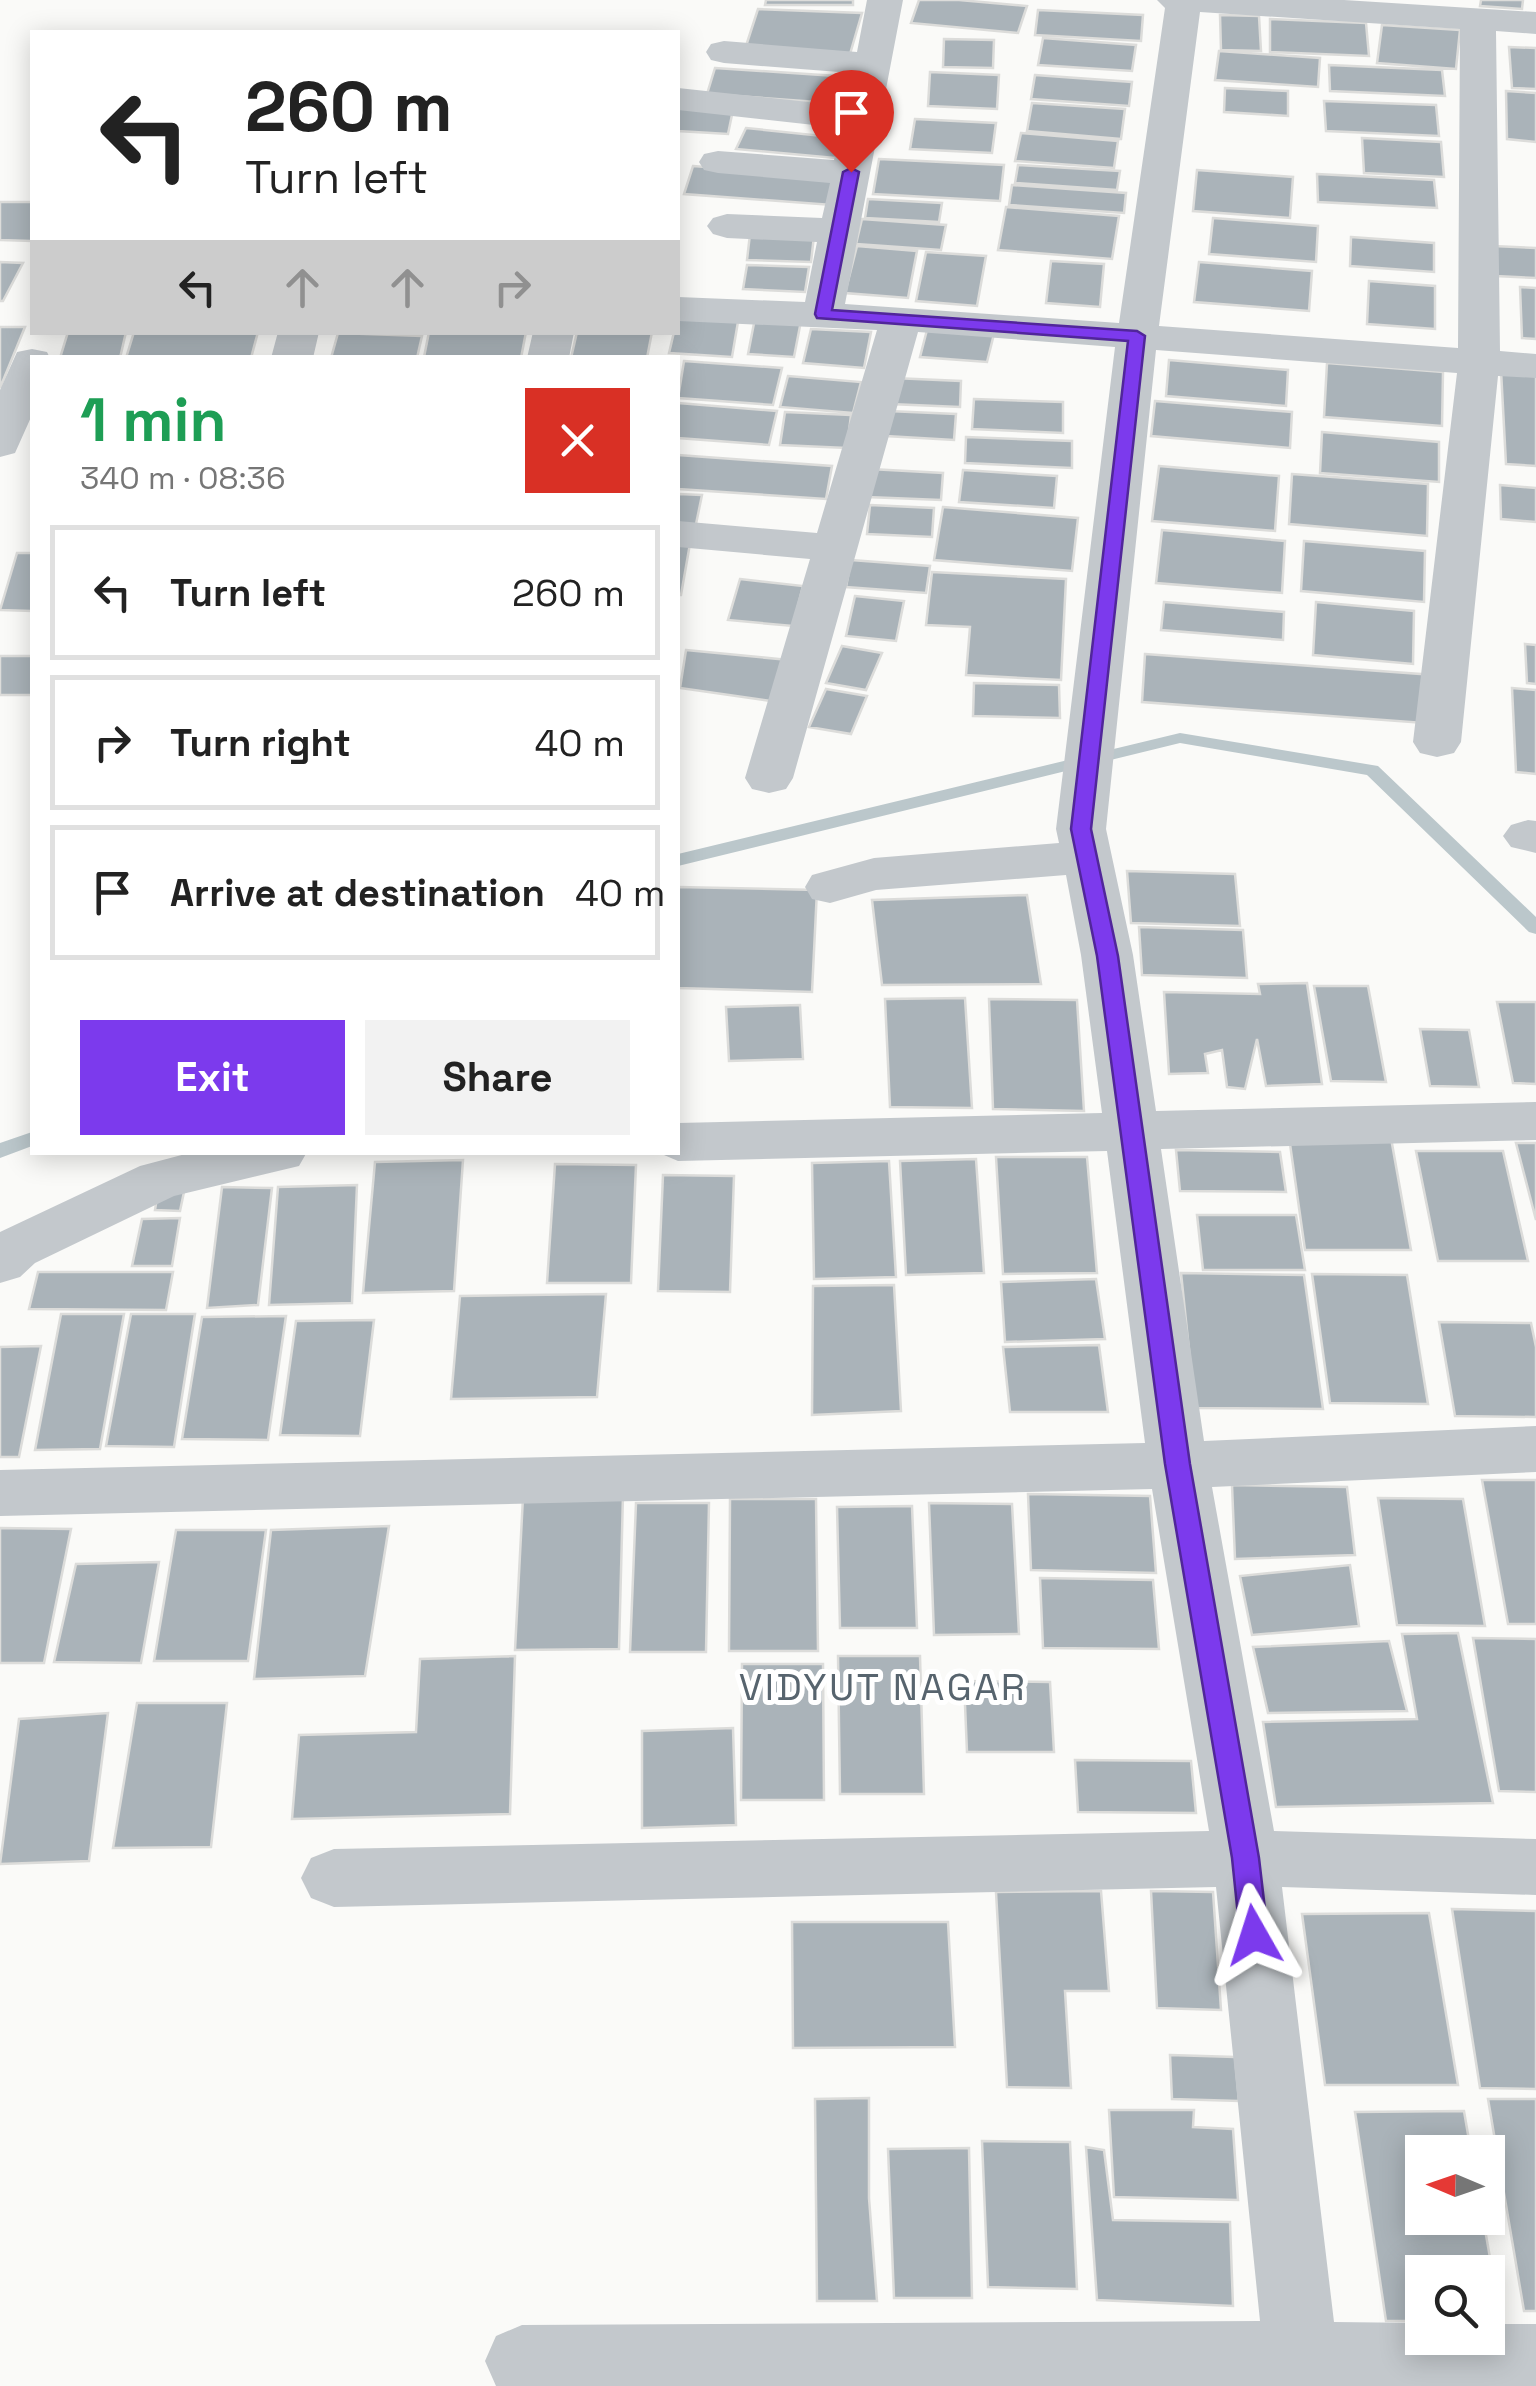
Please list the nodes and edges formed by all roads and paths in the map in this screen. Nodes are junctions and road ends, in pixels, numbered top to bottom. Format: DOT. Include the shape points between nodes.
graph roads {
  1 [pos="885,0"];
  2 [pos="1175,0"];
  3 [pos="1184,1"];
  4 [pos="1273,3"];
  5 [pos="1478,19"];
  6 [pos="1536,23"];
  7 [pos="724,52"];
  8 [pos="872,64"];
  9 [pos="680,100"];
  10 [pos="862,119"];
  11 [pos="718,162"];
  12 [pos="851,172"];
  13 [pos="727,226"];
  14 [pos="839,231"];
  15 [pos="680,308"];
  16 [pos="823,314"];
  17 [pos="902,320"];
  18 [pos="1137,336"];
  19 [pos="1479,361"];
  20 [pos="1536,366"];
  21 [pos="30,368"];
  22 [pos="8,438"];
  23 [pos="680,534"];
  24 [pos="834,548"];
  25 [pos="1437,742"];
  26 [pos="768,778"];
  27 [pos="1084,843"];
  28 [pos="830,887"];
  29 [pos="1536,1121"];
  30 [pos="1130,1130"];
  31 [pos="680,1142"];
  32 [pos="267,1155"];
  33 [pos="0,1262"];
  34 [pos="1536,1448"];
  35 [pos="1178,1464"];
  36 [pos="0,1493"];
  37 [pos="1246,1858"];
  38 [pos="1536,1867"];
  39 [pos="334,1878"];
  40 [pos="1536,2360"];
  41 [pos="522,2361"];
  42 [pos="1302,2372"];
  1 -- 8 [label="street"];
  2 -- 3 [label="street"];
  3 -- 4 [label="street"];
  3 -- 18 [label="street"];
  4 -- 5 [label="street"];
  5 -- 6 [label="street"];
  5 -- 19 [label="street"];
  7 -- 8 [label="street"];
  8 -- 10 [label="street"];
  9 -- 10 [label="street"];
  10 -- 12 [label="street"];
  11 -- 12 [label="street"];
  12 -- 14 [label="street"];
  13 -- 14 [label="street"];
  14 -- 16 [label="street"];
  15 -- 16 [label="street"];
  16 -- 17 [label="street"];
  17 -- 18 [label="street"];
  17 -- 24 [label="street"];
  18 -- 19 [label="street"];
  18 -- 27 [label="street" via="1091,715"];
  19 -- 20 [label="street"];
  19 -- 25 [label="street"];
  21 -- 22 [label="street"];
  23 -- 24 [label="street"];
  24 -- 26 [label="street"];
  27 -- 28 [label="street" via="874,874"];
  27 -- 30 [label="street" via="1108,956"];
  29 -- 30 [label="street"];
  30 -- 31 [label="street"];
  30 -- 35 [label="street"];
  32 -- 33 [label="street" via="159,1180"];
  34 -- 35 [label="street"];
  35 -- 36 [label="street"];
  35 -- 37 [label="street"];
  37 -- 38 [label="street"];
  37 -- 39 [label="street"];
  37 -- 42 [label="street"];
  40 -- 42 [label="street"];
  41 -- 42 [label="street"];
}
